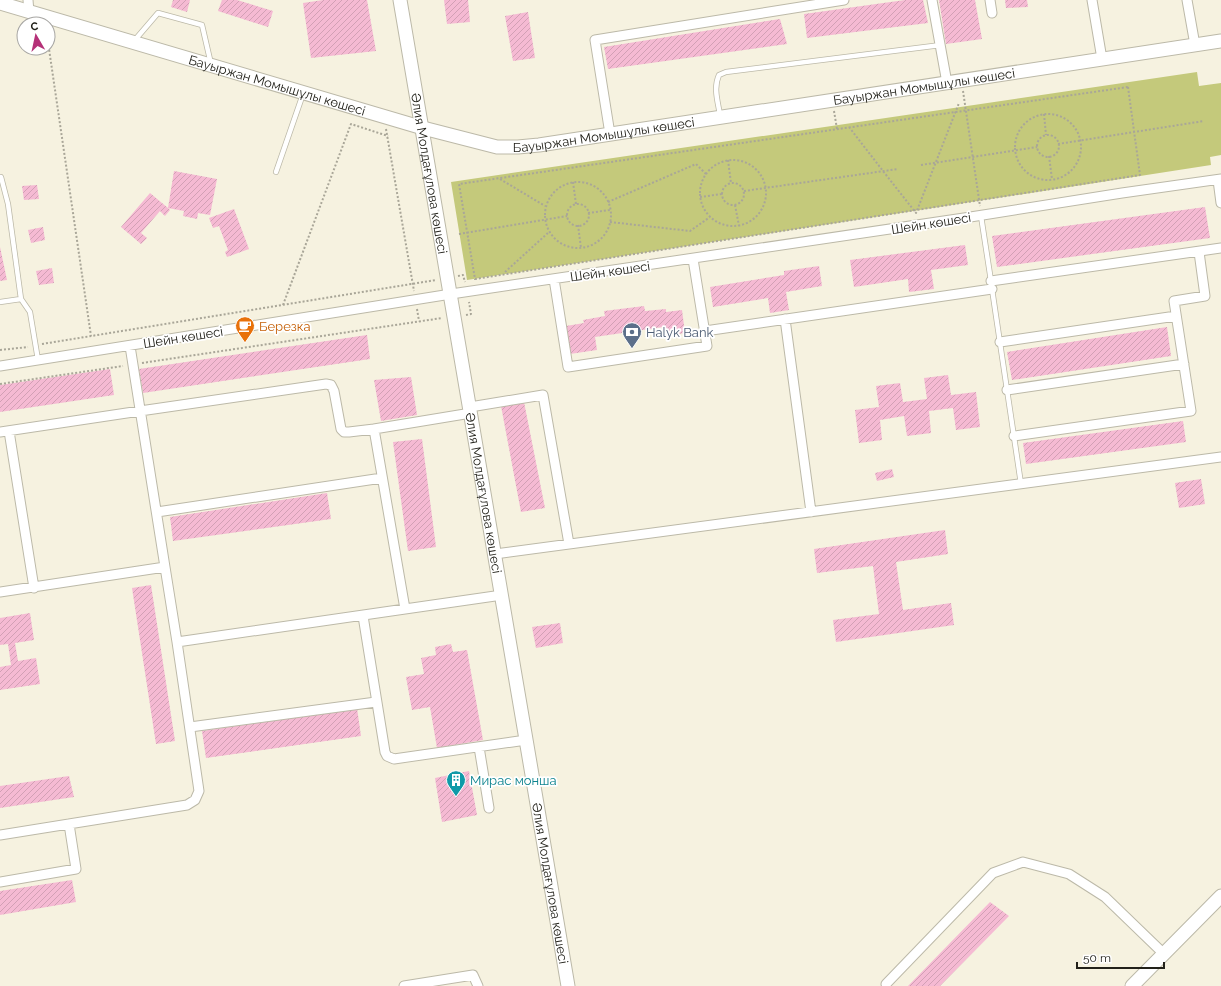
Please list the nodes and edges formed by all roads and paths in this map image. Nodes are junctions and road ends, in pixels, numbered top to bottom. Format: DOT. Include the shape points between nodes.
graph roads {
  1 [pos="400,0"];
  2 [pos="844,0"];
  3 [pos="932,0"];
  4 [pos="990,0"];
  5 [pos="1092,0"];
  6 [pos="1187,0"];
  7 [pos="0,3"];
  8 [pos="29,6"];
  9 [pos="992,13"];
  10 [pos="1221,41"];
  11 [pos="133,42"];
  12 [pos="941,45"];
  13 [pos="1195,45"];
  14 [pos="50,56"];
  15 [pos="1102,59"];
  16 [pos="212,66"];
  17 [pos="961,80"];
  18 [pos="948,83"];
  19 [pos="304,93"];
  20 [pos="833,100"];
  21 [pos="959,103"];
  22 [pos="966,111"];
  23 [pos="956,112"];
  24 [pos="1044,114"];
  25 [pos="721,117"];
  26 [pos="1204,121"];
  27 [pos="849,127"];
  28 [pos="423,128"];
  29 [pos="837,129"];
  30 [pos="1133,133"];
  31 [pos="610,134"];
  32 [pos="1046,135"];
  33 [pos="1080,141"];
  34 [pos="1058,144"];
  35 [pos="1037,147"];
  36 [pos="1015,151"];
  37 [pos="1049,156"];
  38 [pos="973,158"];
  39 [pos="728,160"];
  40 [pos="936,163"];
  41 [pos="920,166"];
  42 [pos="898,169"];
  43 [pos="882,171"];
  44 [pos="276,172"];
  45 [pos="706,174"];
  46 [pos="0,177"];
  47 [pos="500,179"];
  48 [pos="1052,179"];
  49 [pos="1219,179"];
  50 [pos="573,182"];
  51 [pos="731,183"];
  52 [pos="766,188"];
  53 [pos="744,191"];
  54 [pos="722,194"];
  55 [pos="700,198"];
  56 [pos="980,200"];
  57 [pos="608,202"];
  58 [pos="1221,203"];
  59 [pos="576,204"];
  60 [pos="735,205"];
  61 [pos="546,206"];
  62 [pos="610,210"];
  63 [pos="914,210"];
  64 [pos="918,210"];
  65 [pos="588,213"];
  66 [pos="567,216"];
  67 [pos="981,216"];
  68 [pos="710,217"];
  69 [pos="544,219"];
  70 [pos="610,222"];
  71 [pos="578,225"];
  72 [pos="739,226"];
  73 [pos="467,232"];
  74 [pos="549,232"];
  75 [pos="460,234"];
  76 [pos="581,248"];
  77 [pos="1221,248"];
  78 [pos="1199,252"];
  79 [pos="694,259"];
  80 [pos="505,272"];
  81 [pos="448,278"];
  82 [pos="554,279"];
  83 [pos="412,284"];
  84 [pos="991,285"];
  85 [pos="467,292"];
  86 [pos="451,294"];
  87 [pos="21,299"];
  88 [pos="416,300"];
  89 [pos="0,302"];
  90 [pos="283,305"];
  91 [pos="454,316"];
  92 [pos="1176,316"];
  93 [pos="785,319"];
  94 [pos="419,321"];
  95 [pos="705,331"];
  96 [pos="91,336"];
  97 [pos="1000,342"];
  98 [pos="36,346"];
  99 [pos="130,346"];
  100 [pos="0,350"];
  101 [pos="38,360"];
  102 [pos="133,364"];
  103 [pos="1184,364"];
  104 [pos="0,366"];
  105 [pos="0,384"];
  106 [pos="1007,390"];
  107 [pos="140,410"];
  108 [pos="470,410"];
  109 [pos="374,429"];
  110 [pos="4,432"];
  111 [pos="1014,436"];
  112 [pos="1221,457"];
  113 [pos="382,478"];
  114 [pos="1021,484"];
  115 [pos="156,512"];
  116 [pos="811,512"];
  117 [pos="569,544"];
  118 [pos="495,554"];
  119 [pos="165,567"];
  120 [pos="34,588"];
  121 [pos="0,592"];
  122 [pos="502,595"];
  123 [pos="405,609"];
  124 [pos="363,616"];
  125 [pos="177,642"];
  126 [pos="376,702"];
  127 [pos="190,727"];
  128 [pos="526,740"];
  129 [pos="479,747"];
  130 [pos="490,808"];
  131 [pos="69,824"];
  132 [pos="0,835"];
  133 [pos="0,882"];
  134 [pos="1221,896"];
  135 [pos="1163,953"];
  136 [pos="886,984"];
  137 [pos="404,986"];
  138 [pos="478,986"];
  139 [pos="568,986"];
  140 [pos="1132,986"];
  1 -- 28 [label="street, Әлия Молдағұлова көшесі"];
  2 -- 31 [label="street" via="595,40"];
  3 -- 12 [label="street"];
  4 -- 9 [label="street"];
  5 -- 15 [label="street"];
  6 -- 13 [label="street"];
  7 -- 8 [label="street, Бауыржан Момышұлы көшесі"];
  8 -- 11 [label="street, Бауыржан Момышұлы көшесі"];
  10 -- 13 [label="street, Бауыржан Момышұлы көшесі"];
  11 -- 16 [label="street, Бауыржан Момышұлы көшесі"];
  11 -- 16 [label="lane" via="158,13 202,25"];
  12 -- 18 [label="street"];
  12 -- 25 [label="lane" via="726,72 719,75 715,88"];
  13 -- 15 [label="street, Бауыржан Момышұлы көшесі"];
  14 -- 96 [label="path"];
  15 -- 17 [label="street, Бауыржан Момышұлы көшесі"];
  16 -- 19 [label="street, Бауыржан Момышұлы көшесі"];
  17 -- 18 [label="street, Бауыржан Момышұлы көшесі"];
  17 -- 22 [label="path"];
  18 -- 20 [label="street, Бауыржан Момышұлы көшесі"];
  19 -- 28 [label="street, Бауыржан Момышұлы көшесі"];
  19 -- 44 [label="lane"];
  20 -- 25 [label="street, Бауыржан Момышұлы көшесі"];
  20 -- 29 [label="path"];
  21 -- 23 [label="path"];
  22 -- 23 [label="path"];
  22 -- 30 [label="path" via="1128,87"];
  22 -- 38 [label="path"];
  23 -- 27 [label="path"];
  23 -- 40 [label="path"];
  24 -- 32 [label="path"];
  24 -- 33 [label="path" via="1055,114 1065,118 1074,126"];
  24 -- 36 [label="path" via="1033,116 1025,122 1016,136"];
  25 -- 31 [label="street, Бауыржан Момышұлы көшесі"];
  26 -- 30 [label="path"];
  27 -- 29 [label="path"];
  27 -- 43 [label="path"];
  28 -- 31 [label="street, Бауыржан Момышұлы көшесі" via="497,147 540,145"];
  28 -- 81 [label="street, Әлия Молдағұлова көшесі"];
  29 -- 47 [label="path"];
  30 -- 33 [label="path"];
  30 -- 56 [label="path" via="1140,176"];
  32 -- 34 [label="path" via="1053,136"];
  32 -- 35 [label="path" via="1040,138"];
  33 -- 34 [label="path"];
  33 -- 48 [label="path" via="1079,158 1073,168 1064,175"];
  34 -- 37 [label="path" via="1057,152"];
  35 -- 36 [label="path"];
  35 -- 37 [label="path" via="1040,154"];
  36 -- 38 [label="path"];
  36 -- 48 [label="path" via="1024,170 1033,176"];
  37 -- 48 [label="path"];
  38 -- 40 [label="path"];
  38 -- 56 [label="path"];
  39 -- 45 [label="path" via="717,164"];
  39 -- 51 [label="path"];
  39 -- 52 [label="path" via="739,160 749,164 758,171"];
  40 -- 41 [label="path"];
  40 -- 64 [label="path"];
  42 -- 43 [label="path"];
  43 -- 52 [label="path"];
  43 -- 63 [label="path"];
  45 -- 55 [label="path" via="702,180"];
  45 -- 57 [label="path" via="696,164"];
  46 -- 87 [label="lane" via="8,204"];
  47 -- 61 [label="path"];
  47 -- 73 [label="path" via="459,184"];
  49 -- 58 [label="street"];
  49 -- 67 [label="street, Шейн көшесі"];
  50 -- 57 [label="path" via="586,182 596,187"];
  50 -- 59 [label="path"];
  50 -- 61 [label="path" via="555,190"];
  51 -- 53 [label="path" via="738,184"];
  51 -- 54 [label="path" via="725,186"];
  52 -- 53 [label="path"];
  52 -- 72 [label="path" via="761,212 753,220"];
  53 -- 60 [label="path" via="744,197"];
  54 -- 55 [label="path"];
  54 -- 60 [label="path" via="723,200"];
  55 -- 68 [label="path" via="704,211"];
  56 -- 64 [label="path"];
  56 -- 67 [label="path"];
  57 -- 62 [label="path"];
  59 -- 65 [label="path" via="585,207"];
  59 -- 66 [label="path" via="570,208"];
  60 -- 72 [label="path"];
  61 -- 69 [label="path"];
  62 -- 65 [label="path"];
  62 -- 70 [label="path"];
  63 -- 64 [label="path" via="916,213"];
  63 -- 73 [label="path" via="475,279"];
  65 -- 71 [label="path" via="585,223"];
  66 -- 69 [label="path"];
  66 -- 71 [label="path" via="572,224"];
  67 -- 79 [label="street, Шейн көшесі"];
  67 -- 84 [label="lane"];
  68 -- 70 [label="path" via="690,231"];
  68 -- 72 [label="path" via="721,225"];
  69 -- 73 [label="path"];
  69 -- 74 [label="path"];
  70 -- 76 [label="path" via="603,237 594,244"];
  71 -- 76 [label="path"];
  73 -- 75 [label="path"];
  74 -- 76 [label="path" via="562,245"];
  74 -- 80 [label="path"];
  77 -- 78 [label="street"];
  78 -- 84 [label="street"];
  78 -- 92 [label="street" via="1205,296 1174,301"];
  79 -- 82 [label="street, Шейн көшесі"];
  79 -- 95 [label="street"];
  81 -- 83 [label="path"];
  81 -- 85 [label="path" via="463,275"];
  81 -- 86 [label="street, Әлия Молдағұлова көшесі"];
  82 -- 85 [label="street, Шейн көшесі"];
  82 -- 95 [label="street" via="568,367 707,346"];
  83 -- 88 [label="path"];
  83 -- 90 [label="path"];
  83 -- 90 [label="path" via="388,136 351,124"];
  84 -- 93 [label="street"];
  84 -- 97 [label="lane"];
  85 -- 86 [label="street, Шейн көшесі"];
  85 -- 91 [label="path" via="471,314"];
  86 -- 88 [label="street, Шейн көшесі"];
  86 -- 91 [label="street, Әлия Молдағұлова көшесі"];
  87 -- 89 [label="lane"];
  87 -- 98 [label="lane" via="30,312"];
  88 -- 94 [label="path"];
  88 -- 99 [label="street, Шейн көшесі"];
  90 -- 96 [label="path"];
  91 -- 94 [label="path"];
  91 -- 108 [label="street, Әлия Молдағұлова көшесі"];
  92 -- 97 [label="street"];
  92 -- 103 [label="street"];
  93 -- 95 [label="street"];
  93 -- 116 [label="street"];
  94 -- 102 [label="path"];
  96 -- 98 [label="path"];
  97 -- 106 [label="lane"];
  98 -- 100 [label="path"];
  98 -- 101 [label="lane"];
  99 -- 101 [label="street, Шейн көшесі"];
  99 -- 102 [label="street"];
  101 -- 104 [label="street, Шейн көшесі"];
  102 -- 105 [label="path"];
  102 -- 107 [label="street"];
  103 -- 106 [label="street"];
  103 -- 111 [label="street" via="1190,411"];
  106 -- 111 [label="lane"];
  107 -- 109 [label="street" via="326,384 331,385 334,391 341,429 344,432"];
  107 -- 110 [label="street"];
  107 -- 115 [label="street"];
  108 -- 109 [label="street"];
  108 -- 117 [label="street" via="543,395"];
  108 -- 118 [label="street, Әлия Молдағұлова көшесі"];
  109 -- 113 [label="street"];
  110 -- 120 [label="street"];
  111 -- 114 [label="lane"];
  112 -- 114 [label="street"];
  113 -- 115 [label="street"];
  113 -- 123 [label="street"];
  114 -- 116 [label="street"];
  115 -- 119 [label="street"];
  116 -- 117 [label="street"];
  117 -- 118 [label="street"];
  118 -- 122 [label="street, Әлия Молдағұлова көшесі"];
  119 -- 120 [label="street"];
  119 -- 125 [label="street"];
  120 -- 121 [label="street"];
  122 -- 123 [label="street"];
  122 -- 128 [label="street, Әлия Молдағұлова көшесі"];
  123 -- 124 [label="street"];
  124 -- 125 [label="street"];
  124 -- 126 [label="street"];
  125 -- 127 [label="street"];
  126 -- 127 [label="street"];
  126 -- 129 [label="street" via="387,756 394,759"];
  127 -- 131 [label="street" via="199,791 195,800 187,805"];
  128 -- 129 [label="street"];
  128 -- 139 [label="street, Әлия Молдағұлова көшесі"];
  129 -- 130 [label="street"];
  131 -- 132 [label="street"];
  131 -- 133 [label="street" via="76,869"];
  134 -- 135 [label="street"];
  135 -- 136 [label="street" via="1105,897 1069,874 1023,862 993,874"];
  135 -- 140 [label="street"];
  137 -- 138 [label="street" via="473,975"];
}
